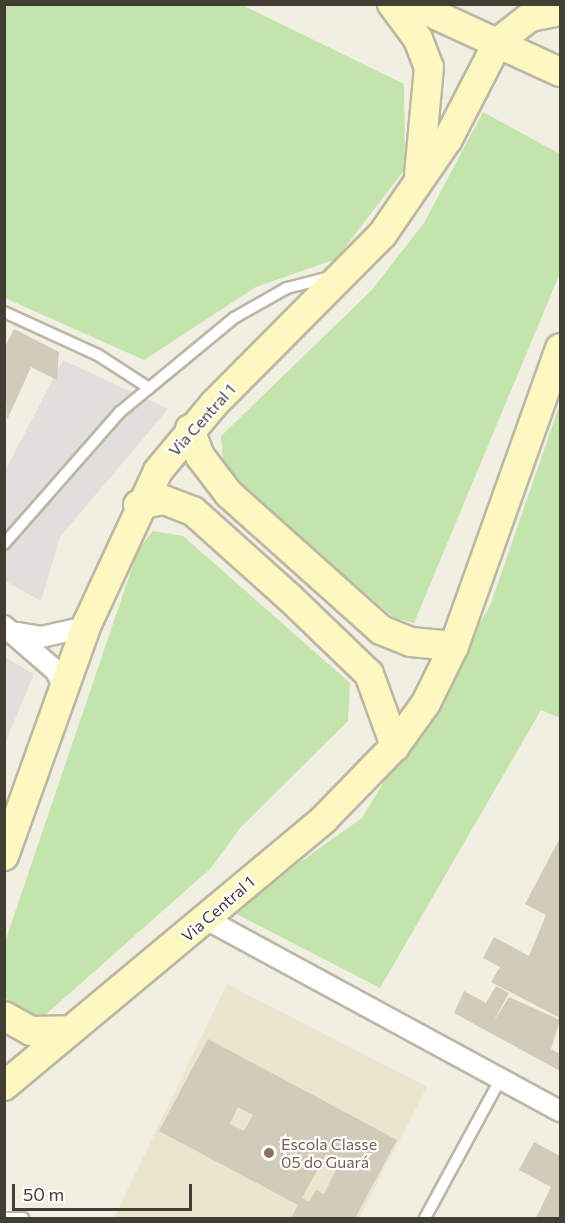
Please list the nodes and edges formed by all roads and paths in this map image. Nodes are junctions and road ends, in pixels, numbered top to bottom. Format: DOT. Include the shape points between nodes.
graph roads {
  1 [pos="392,4"];
  2 [pos="412,4"];
  3 [pos="561,11"];
  4 [pos="498,42"];
  5 [pos="561,72"];
  6 [pos="417,191"];
  7 [pos="350,272"];
  8 [pos="4,312"];
  9 [pos="561,348"];
  10 [pos="149,388"];
  11 [pos="190,429"];
  12 [pos="138,505"];
  13 [pos="4,544"];
  14 [pos="86,627"];
  15 [pos="9,629"];
  16 [pos="454,646"];
  17 [pos="66,692"];
  18 [pos="395,746"];
  19 [pos="4,856"];
  20 [pos="206,920"];
  21 [pos="4,1016"];
  22 [pos="70,1030"];
  23 [pos="500,1080"];
  24 [pos="4,1086"];
  25 [pos="561,1111"];
  26 [pos="4,1218"];
  27 [pos="23,1218"];
  28 [pos="425,1218"];
  1 -- 6 [label="main road" via="418,39 429,67 431,97"];
  2 -- 4 [label="main road"];
  3 -- 4 [label="main road" via="530,17"];
  4 -- 5 [label="main road"];
  4 -- 6 [label="main road, Via Central 1"];
  6 -- 7 [label="main road, Via Central 1"];
  7 -- 10 [label="lane" via="257,302"];
  7 -- 11 [label="main road, Via Central 1"];
  8 -- 10 [label="lane" via="98,355"];
  9 -- 16 [label="main road, Via Central 1"];
  10 -- 13 [label="lane" via="94,438"];
  11 -- 12 [label="main road, Via Central 1"];
  11 -- 16 [label="main road" via="200,456 229,494 381,630 411,642"];
  12 -- 14 [label="main road, Via Central 1"];
  12 -- 18 [label="main road" via="164,500 193,510 289,597 369,674"];
  14 -- 15 [label="street" via="41,637"];
  14 -- 17 [label="main road, Via Central 1"];
  15 -- 17 [label="street" via="56,671"];
  16 -- 18 [label="main road, Via Central 1" via="426,703"];
  17 -- 19 [label="main road, Via Central 1"];
  18 -- 20 [label="main road, Via Central 1" via="353,793"];
  20 -- 22 [label="main road, Via Central 1"];
  20 -- 23 [label="street"];
  21 -- 22 [label="main road" via="31,1031"];
  22 -- 24 [label="main road, Via Central 1"];
  23 -- 25 [label="street"];
  23 -- 28 [label="lane"];
  26 -- 27 [label="lane"];
}
